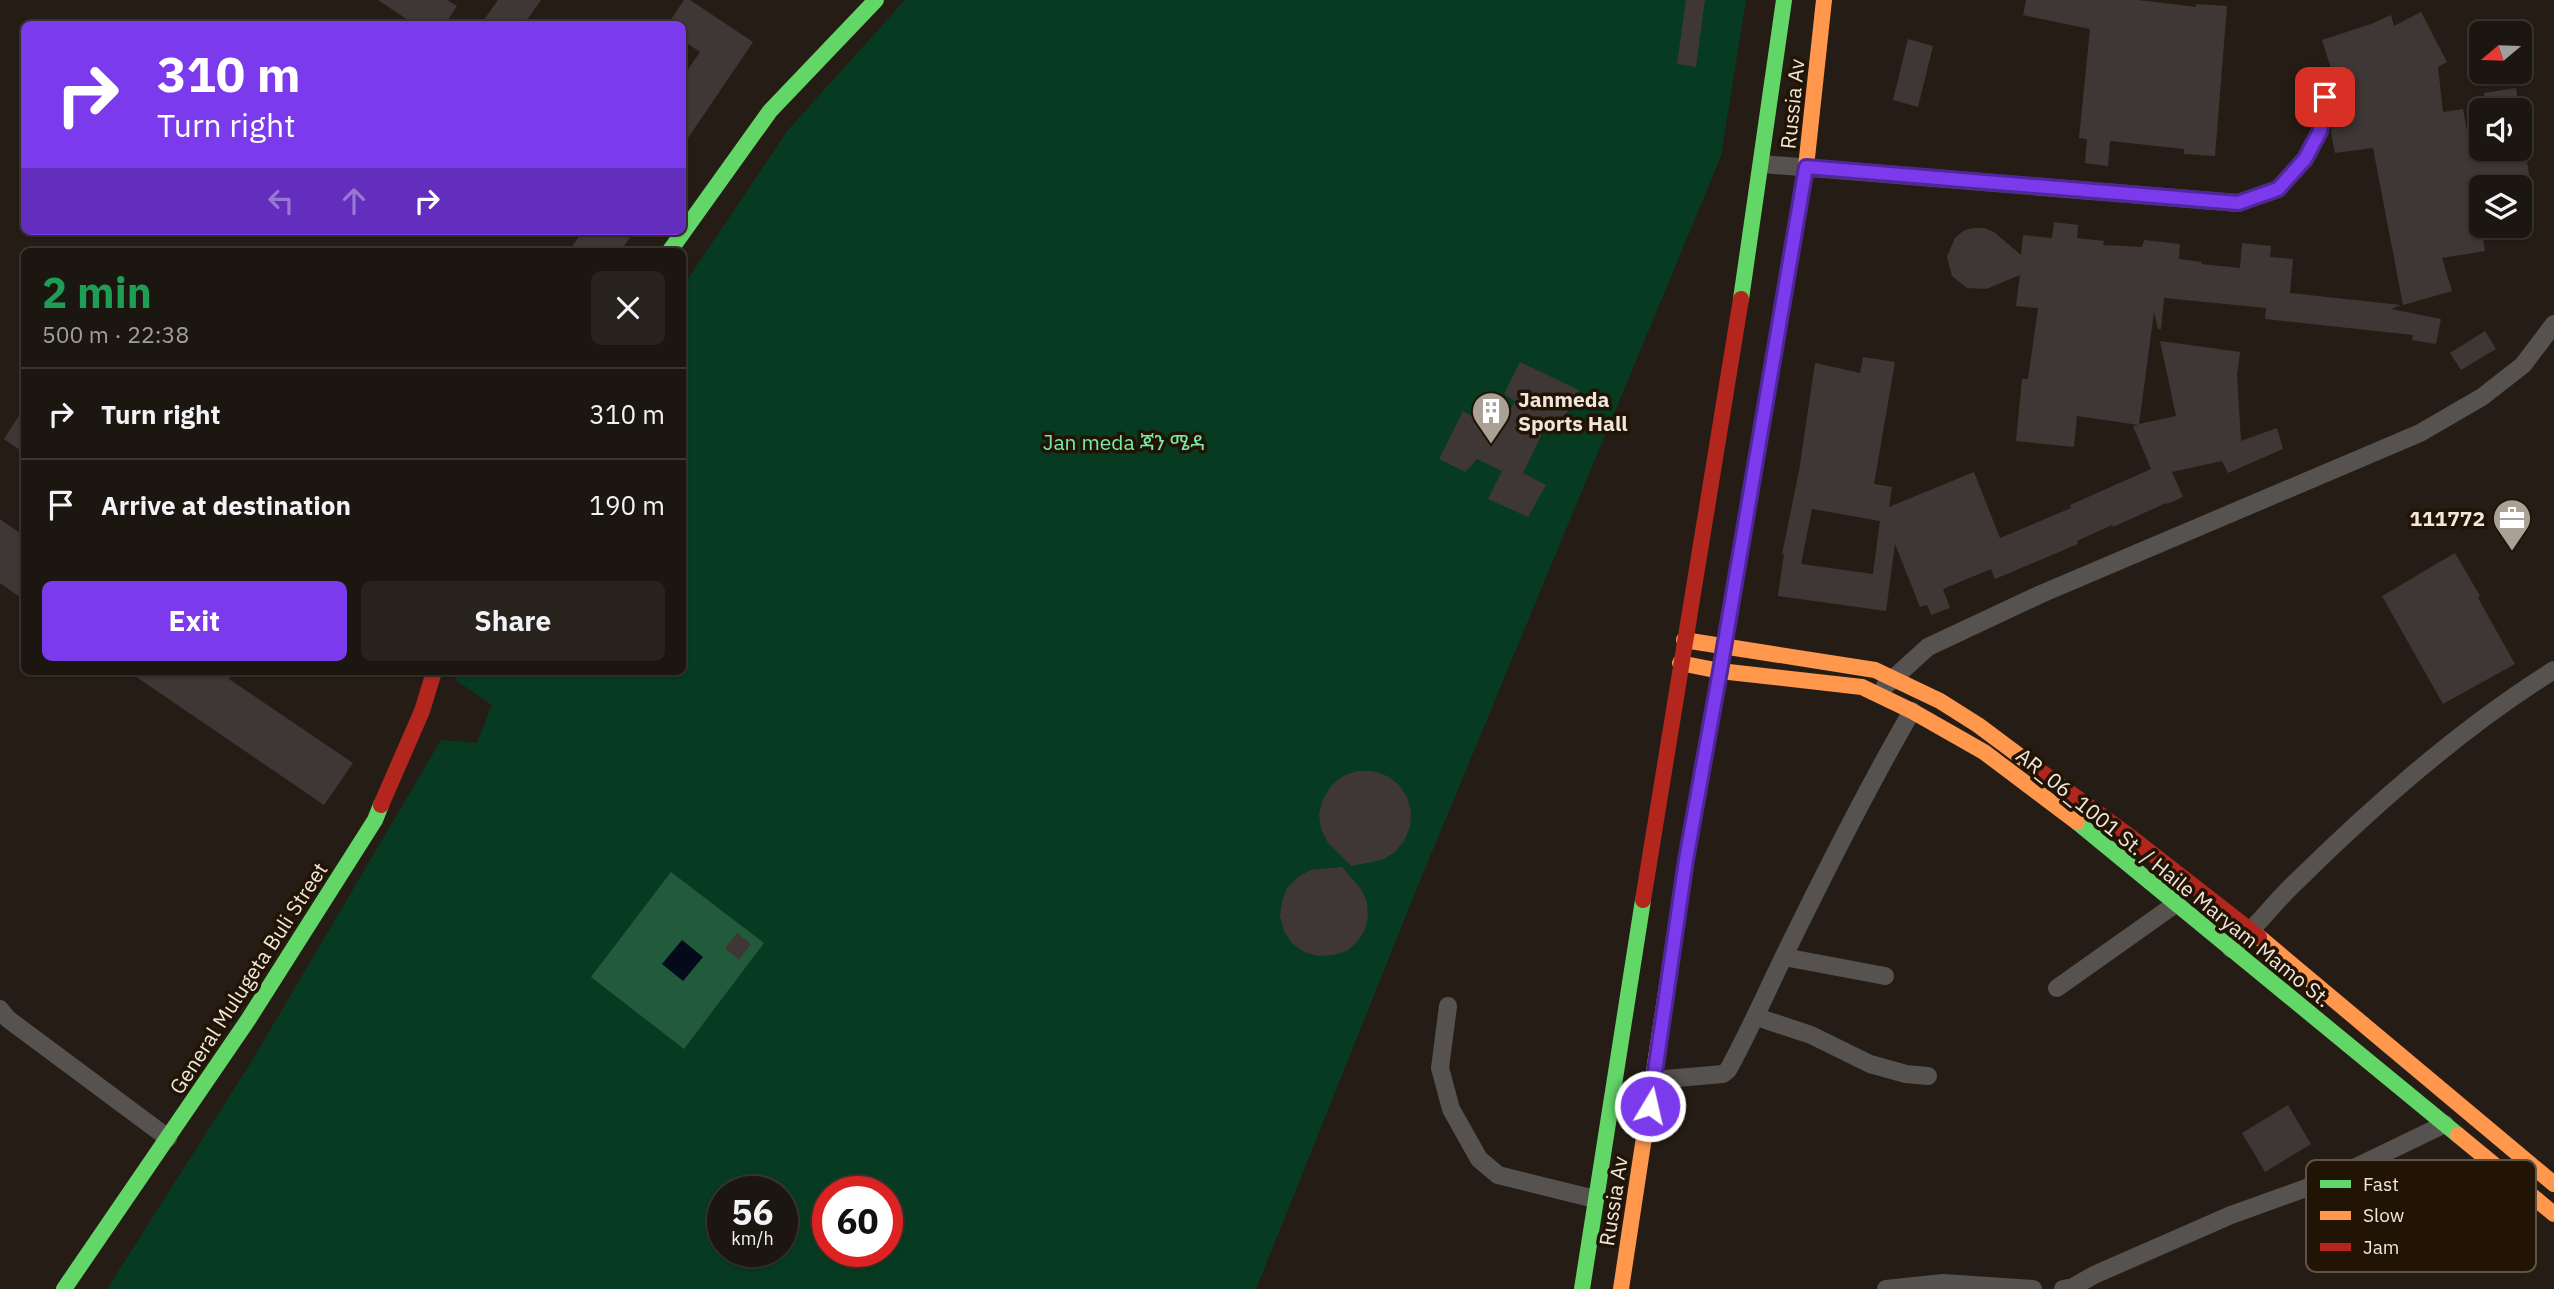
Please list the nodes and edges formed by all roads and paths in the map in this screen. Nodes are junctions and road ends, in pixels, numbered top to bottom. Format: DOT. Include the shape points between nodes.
graph roads {
  1 [pos="876,0"];
  2 [pos="1784,0"];
  3 [pos="1824,0"];
  4 [pos="2325,97"];
  5 [pos="1762,164"];
  6 [pos="1806,167"];
  7 [pos="686,228"];
  8 [pos="2554,324"];
  9 [pos="1684,640"];
  10 [pos="1724,647"];
  11 [pos="1680,663"];
  12 [pos="2554,670"];
  13 [pos="1720,671"];
  14 [pos="433,675"];
  15 [pos="1892,677"];
  16 [pos="1878,694"];
  17 [pos="1912,711"];
  18 [pos="2132,838"];
  19 [pos="2121,858"];
  20 [pos="2177,903"];
  21 [pos="2252,931"];
  22 [pos="2231,949"];
  23 [pos="1783,957"];
  24 [pos="1885,976"];
  25 [pos="2057,988"];
  26 [pos="1448,1006"];
  27 [pos="0,1009"];
  28 [pos="1757,1017"];
  29 [pos="1928,1076"];
  30 [pos="1654,1080"];
  31 [pos="2445,1124"];
  32 [pos="168,1138"];
  33 [pos="2370,1160"];
  34 [pos="2489,1160"];
  35 [pos="2525,1160"];
  36 [pos="2536,1169"];
  37 [pos="2554,1184"];
  38 [pos="2306,1188"];
  39 [pos="1595,1199"];
  40 [pos="2536,1199"];
  41 [pos="2554,1214"];
  42 [pos="64,1289"];
  43 [pos="1582,1289"];
  44 [pos="1621,1289"];
  45 [pos="1886,1289"];
  46 [pos="2033,1289"];
  47 [pos="2063,1289"];
  1 -- 7 [label="main road" via="770,111"];
  2 -- 5 [label="main road, Russia Av"];
  3 -- 6 [label="main road, Russia Av"];
  4 -- 6 [label="street" via="2320,131 2305,159 2278,189 2238,203"];
  5 -- 6 [label="street"];
  5 -- 9 [label="main road, Russia Av"];
  6 -- 10 [label="main road, Russia Av"];
  8 -- 15 [label="street" via="2524,365 2482,397 2420,433 2017,605 1928,647"];
  9 -- 10 [label="main road"];
  9 -- 11 [label="main road, Russia Av"];
  10 -- 13 [label="main road, Russia Av"];
  10 -- 15 [label="main road" via="1875,670"];
  11 -- 13 [label="main road, AR_06_1001 St. / Haile Maryam Mamo St."];
  11 -- 39 [label="main road, Russia Av"];
  12 -- 21 [label="street" via="2420,768 2296,881"];
  13 -- 16 [label="main road, AR_06_1001 St. / Haile Maryam Mamo St." via="1862,687"];
  13 -- 30 [label="main road, Russia Av"];
  14 -- 32 [label="main road, General Mulugeta Buli Street" via="375,820"];
  15 -- 16 [label="street"];
  15 -- 18 [label="main road" via="1978,724"];
  16 -- 17 [label="main road, AR_06_1001 St. / Haile Maryam Mamo St."];
  17 -- 19 [label="main road, AR_06_1001 St. / Haile Maryam Mamo St." via="1984,752"];
  17 -- 23 [label="street" via="1875,773"];
  18 -- 19 [label="main road"];
  18 -- 21 [label="main road"];
  19 -- 20 [label="main road, AR_06_1001 St. / Haile Maryam Mamo St."];
  20 -- 22 [label="main road, AR_06_1001 St. / Haile Maryam Mamo St."];
  20 -- 25 [label="street"];
  21 -- 22 [label="street"];
  21 -- 35 [label="main road"];
  22 -- 31 [label="main road, AR_06_1001 St. / Haile Maryam Mamo St."];
  23 -- 24 [label="street"];
  23 -- 28 [label="street"];
  26 -- 39 [label="street" via="1440,1068 1451,1109 1479,1159 1498,1175"];
  27 -- 32 [label="street"];
  28 -- 29 [label="street" via="1811,1035 1870,1063"];
  28 -- 30 [label="street" via="1723,1074"];
  30 -- 44 [label="main road, Russia Av"];
  31 -- 33 [label="street"];
  31 -- 34 [label="main road, AR_06_1001 St. / Haile Maryam Mamo St."];
  32 -- 42 [label="main road, General Mulugeta Buli Street"];
  36 -- 37 [label="main road"];
  38 -- 47 [label="street" via="2231,1215"];
  39 -- 43 [label="main road, Russia Av"];
  40 -- 41 [label="main road, AR_06_1001 St. / Haile Maryam Mamo St."];
  45 -- 46 [label="street" via="1943,1283"];
}
